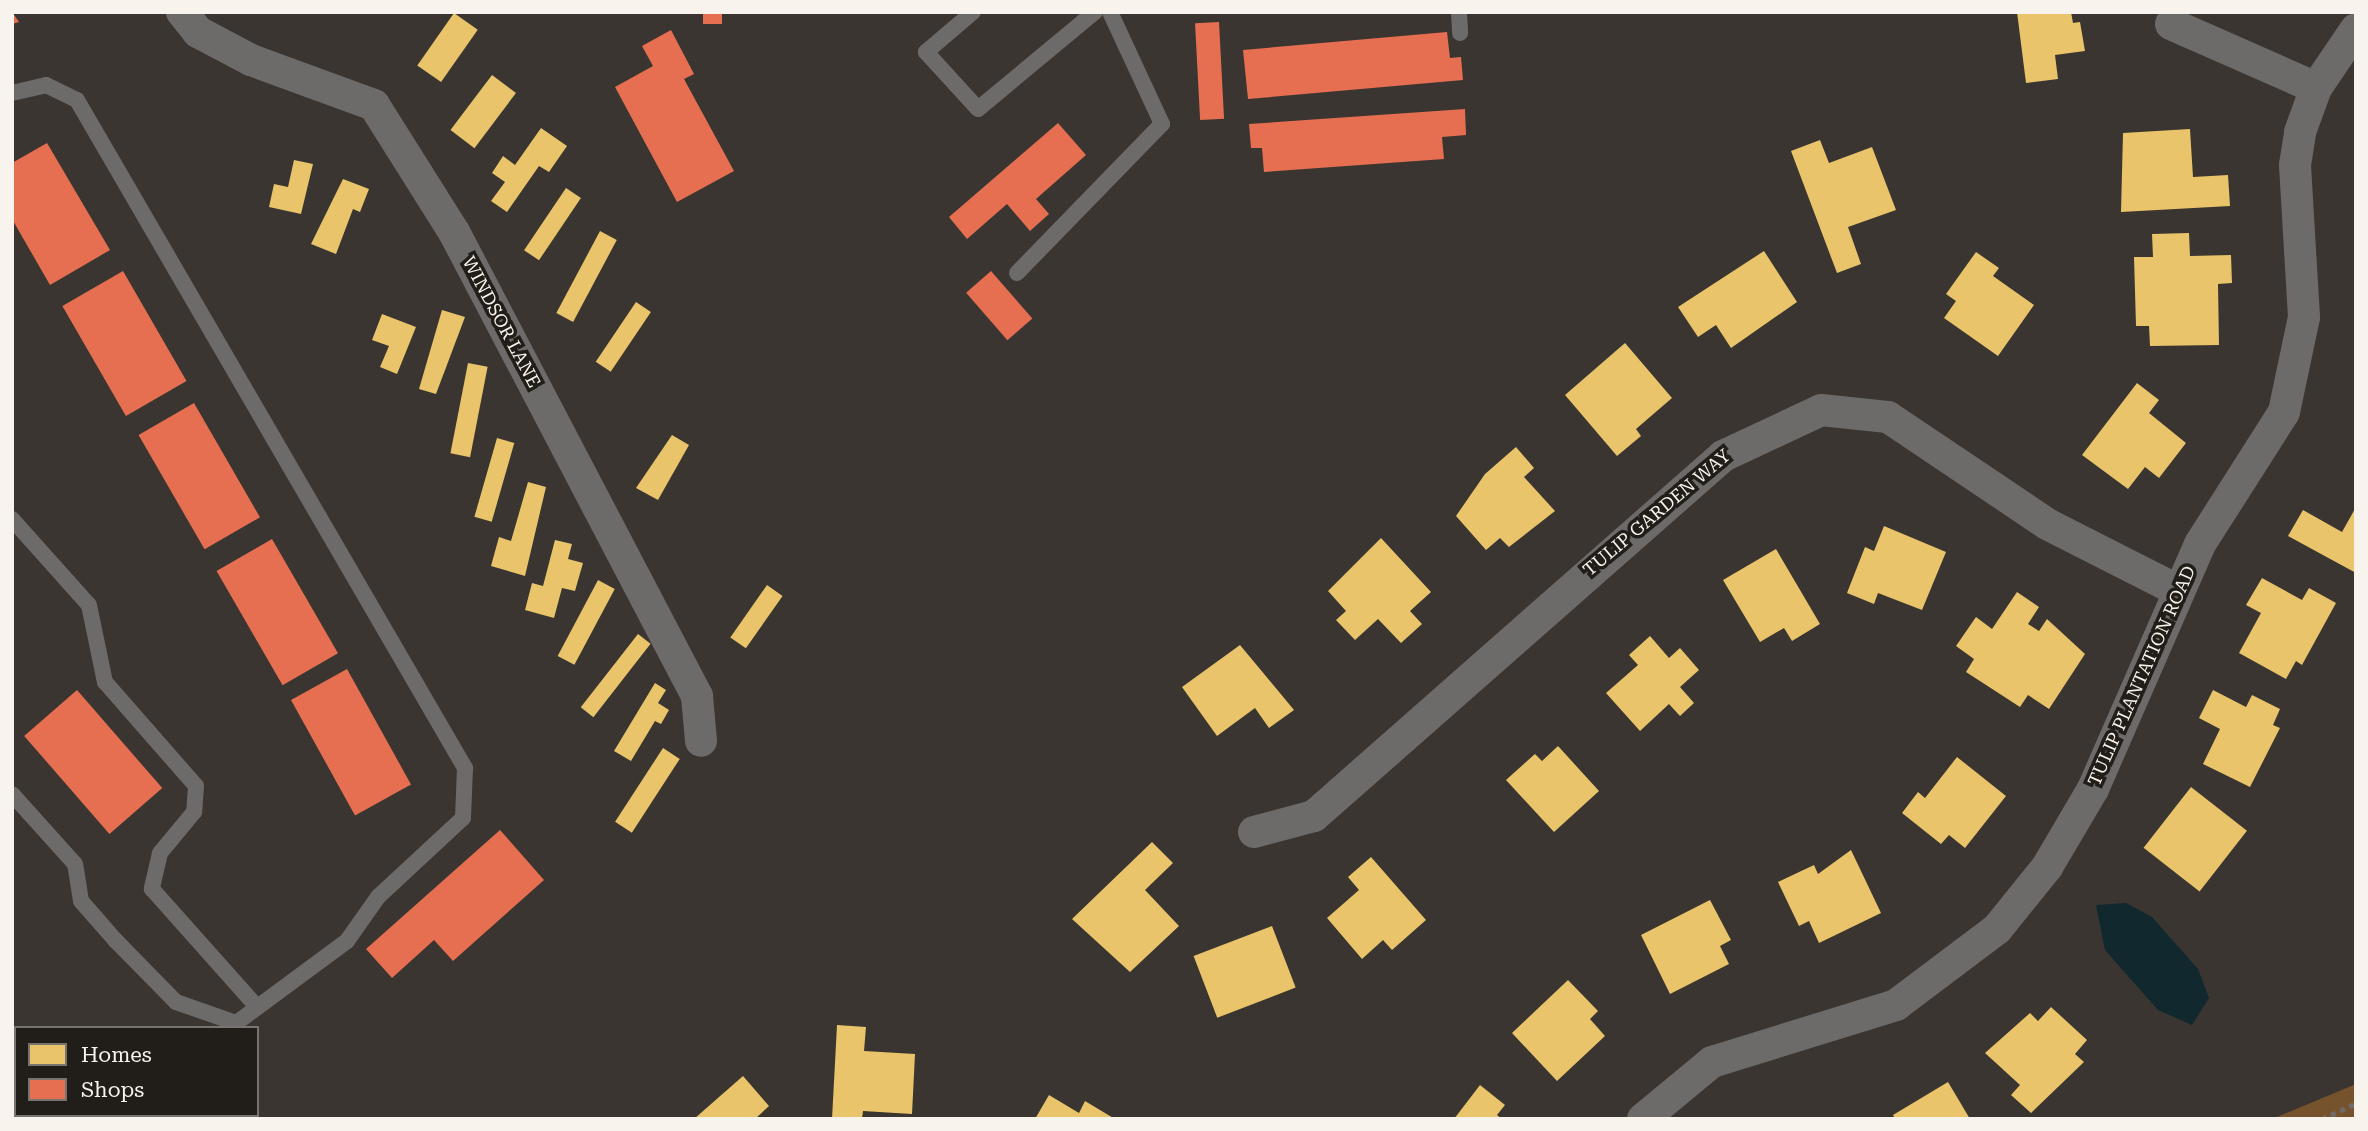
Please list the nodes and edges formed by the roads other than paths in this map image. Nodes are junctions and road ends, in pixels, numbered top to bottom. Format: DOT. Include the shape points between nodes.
graph roads {
  1 [pos="183,12"];
  2 [pos="974,12"];
  3 [pos="1095,12"];
  4 [pos="1110,12"];
  5 [pos="1459,12"];
  6 [pos="2171,24"];
  7 [pos="2356,29"];
  8 [pos="1460,33"];
  9 [pos="2316,88"];
  10 [pos="12,93"];
  11 [pos="1017,273"];
  12 [pos="12,519"];
  13 [pos="2179,591"];
  14 [pos="701,741"];
  15 [pos="12,794"];
  16 [pos="1254,832"];
  17 [pos="257,1007"];
  18 [pos="1643,1119"];
  1 -- 14 [label="street, WINDSOR LANE" via="198,32 251,60 374,105 454,232 690,684"];
  2 -- 3 [label="lane" via="926,52 978,109"];
  4 -- 11 [label="lane" via="1162,124"];
  5 -- 8 [label="lane"];
  6 -- 9 [label="street"];
  7 -- 9 [label="street, TULIP PLANTATION ROAD"];
  9 -- 13 [label="street, TULIP PLANTATION ROAD" via="2295,165 2304,317 2284,412 2200,544"];
  10 -- 17 [label="lane" via="46,85 77,100 465,768 463,818 378,897 347,941"];
  12 -- 17 [label="lane" via="89,605 104,682 196,786 194,812 160,853 152,890"];
  13 -- 16 [label="street, TULIP GARDEN WAY" via="2047,524 1888,417 1821,410 1723,456 1314,816"];
  13 -- 18 [label="street, TULIP PLANTATION ROAD" via="2093,789 2047,867 1997,929 1896,1005 1712,1062"];
  15 -- 17 [label="lane" via="75,864 81,901 176,1002 236,1023"];
}
